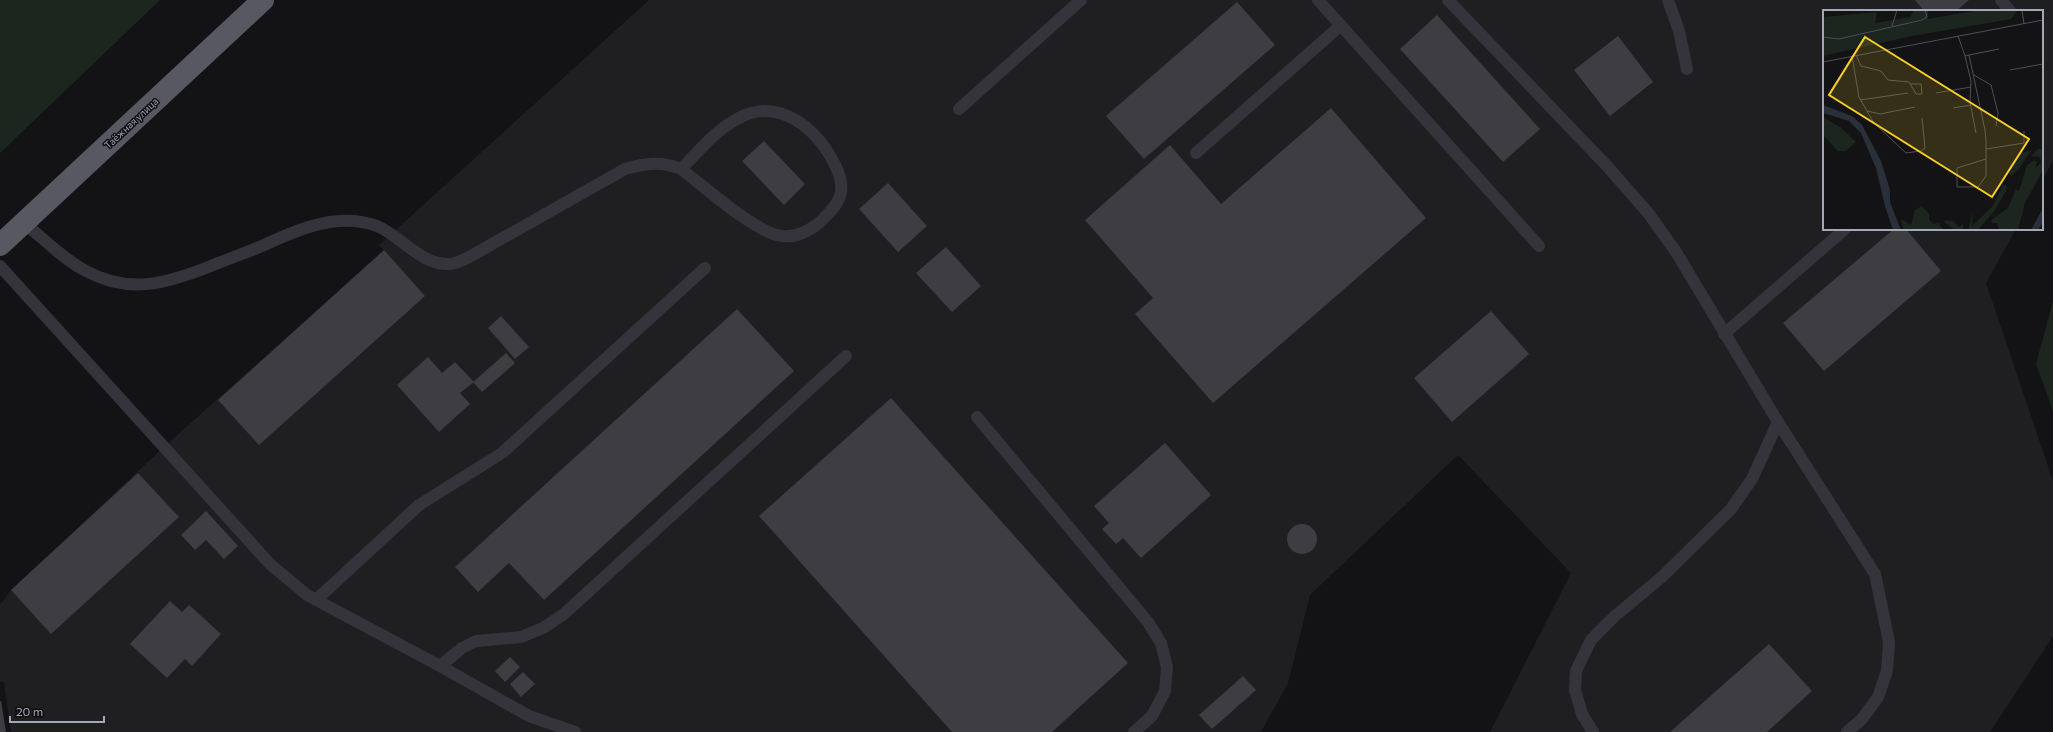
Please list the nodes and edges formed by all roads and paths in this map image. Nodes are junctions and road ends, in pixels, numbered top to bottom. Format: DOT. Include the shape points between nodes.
graph roads {
  1 [pos="263,0"];
  2 [pos="1080,0"];
  3 [pos="1318,0"];
  4 [pos="1448,0"];
  5 [pos="1668,0"];
  6 [pos="2001,0"];
  7 [pos="2009,10"];
  8 [pos="1340,26"];
  9 [pos="1687,69"];
  10 [pos="959,109"];
  11 [pos="1196,153"];
  12 [pos="681,169"];
  13 [pos="24,223"];
  14 [pos="1844,230"];
  15 [pos="0,245"];
  16 [pos="1540,246"];
  17 [pos="0,266"];
  18 [pos="705,268"];
  19 [pos="1724,334"];
  20 [pos="846,356"];
  21 [pos="977,417"];
  22 [pos="1778,422"];
  23 [pos="316,600"];
  24 [pos="440,666"];
  25 [pos="575,732"];
  26 [pos="1134,732"];
  27 [pos="1593,732"];
  28 [pos="1847,732"];
  1 -- 13 [label="highway, Таёжная улица"];
  2 -- 10 [label="lane"];
  3 -- 8 [label="lane"];
  4 -- 19 [label="lane" via="1607,166 1649,214 1676,252"];
  5 -- 9 [label="lane" via="1679,31"];
  6 -- 7 [label="lane"];
  8 -- 11 [label="lane"];
  8 -- 16 [label="lane"];
  12 -- 12 [label="lane" via="723,129 743,116 774,111 791,116 808,128 826,148 842,181 840,196 831,211 812,228 797,236 781,236 765,231 745,218"];
  12 -- 13 [label="lane" via="670,164 652,163 625,169 453,264 438,264 424,258 378,227 361,222 339,221 314,225 294,232 178,279 131,285 104,279 86,271"];
  13 -- 15 [label="highway, Таёжная улица"];
  14 -- 19 [label="lane"];
  17 -- 23 [label="lane" via="270,564"];
  18 -- 23 [label="lane" via="502,453 419,506"];
  19 -- 22 [label="lane"];
  20 -- 24 [label="lane" via="564,614 543,628 521,637 476,640"];
  21 -- 26 [label="lane" via="1148,622 1161,643 1167,667 1166,691 1152,716"];
  22 -- 27 [label="lane" via="1752,479 1731,509 1680,560 1591,640 1576,671 1575,690 1582,714"];
  22 -- 28 [label="lane" via="1876,574 1890,642 1887,672 1878,697 1862,719"];
  23 -- 24 [label="lane"];
  24 -- 25 [label="lane" via="529,716"];
}
